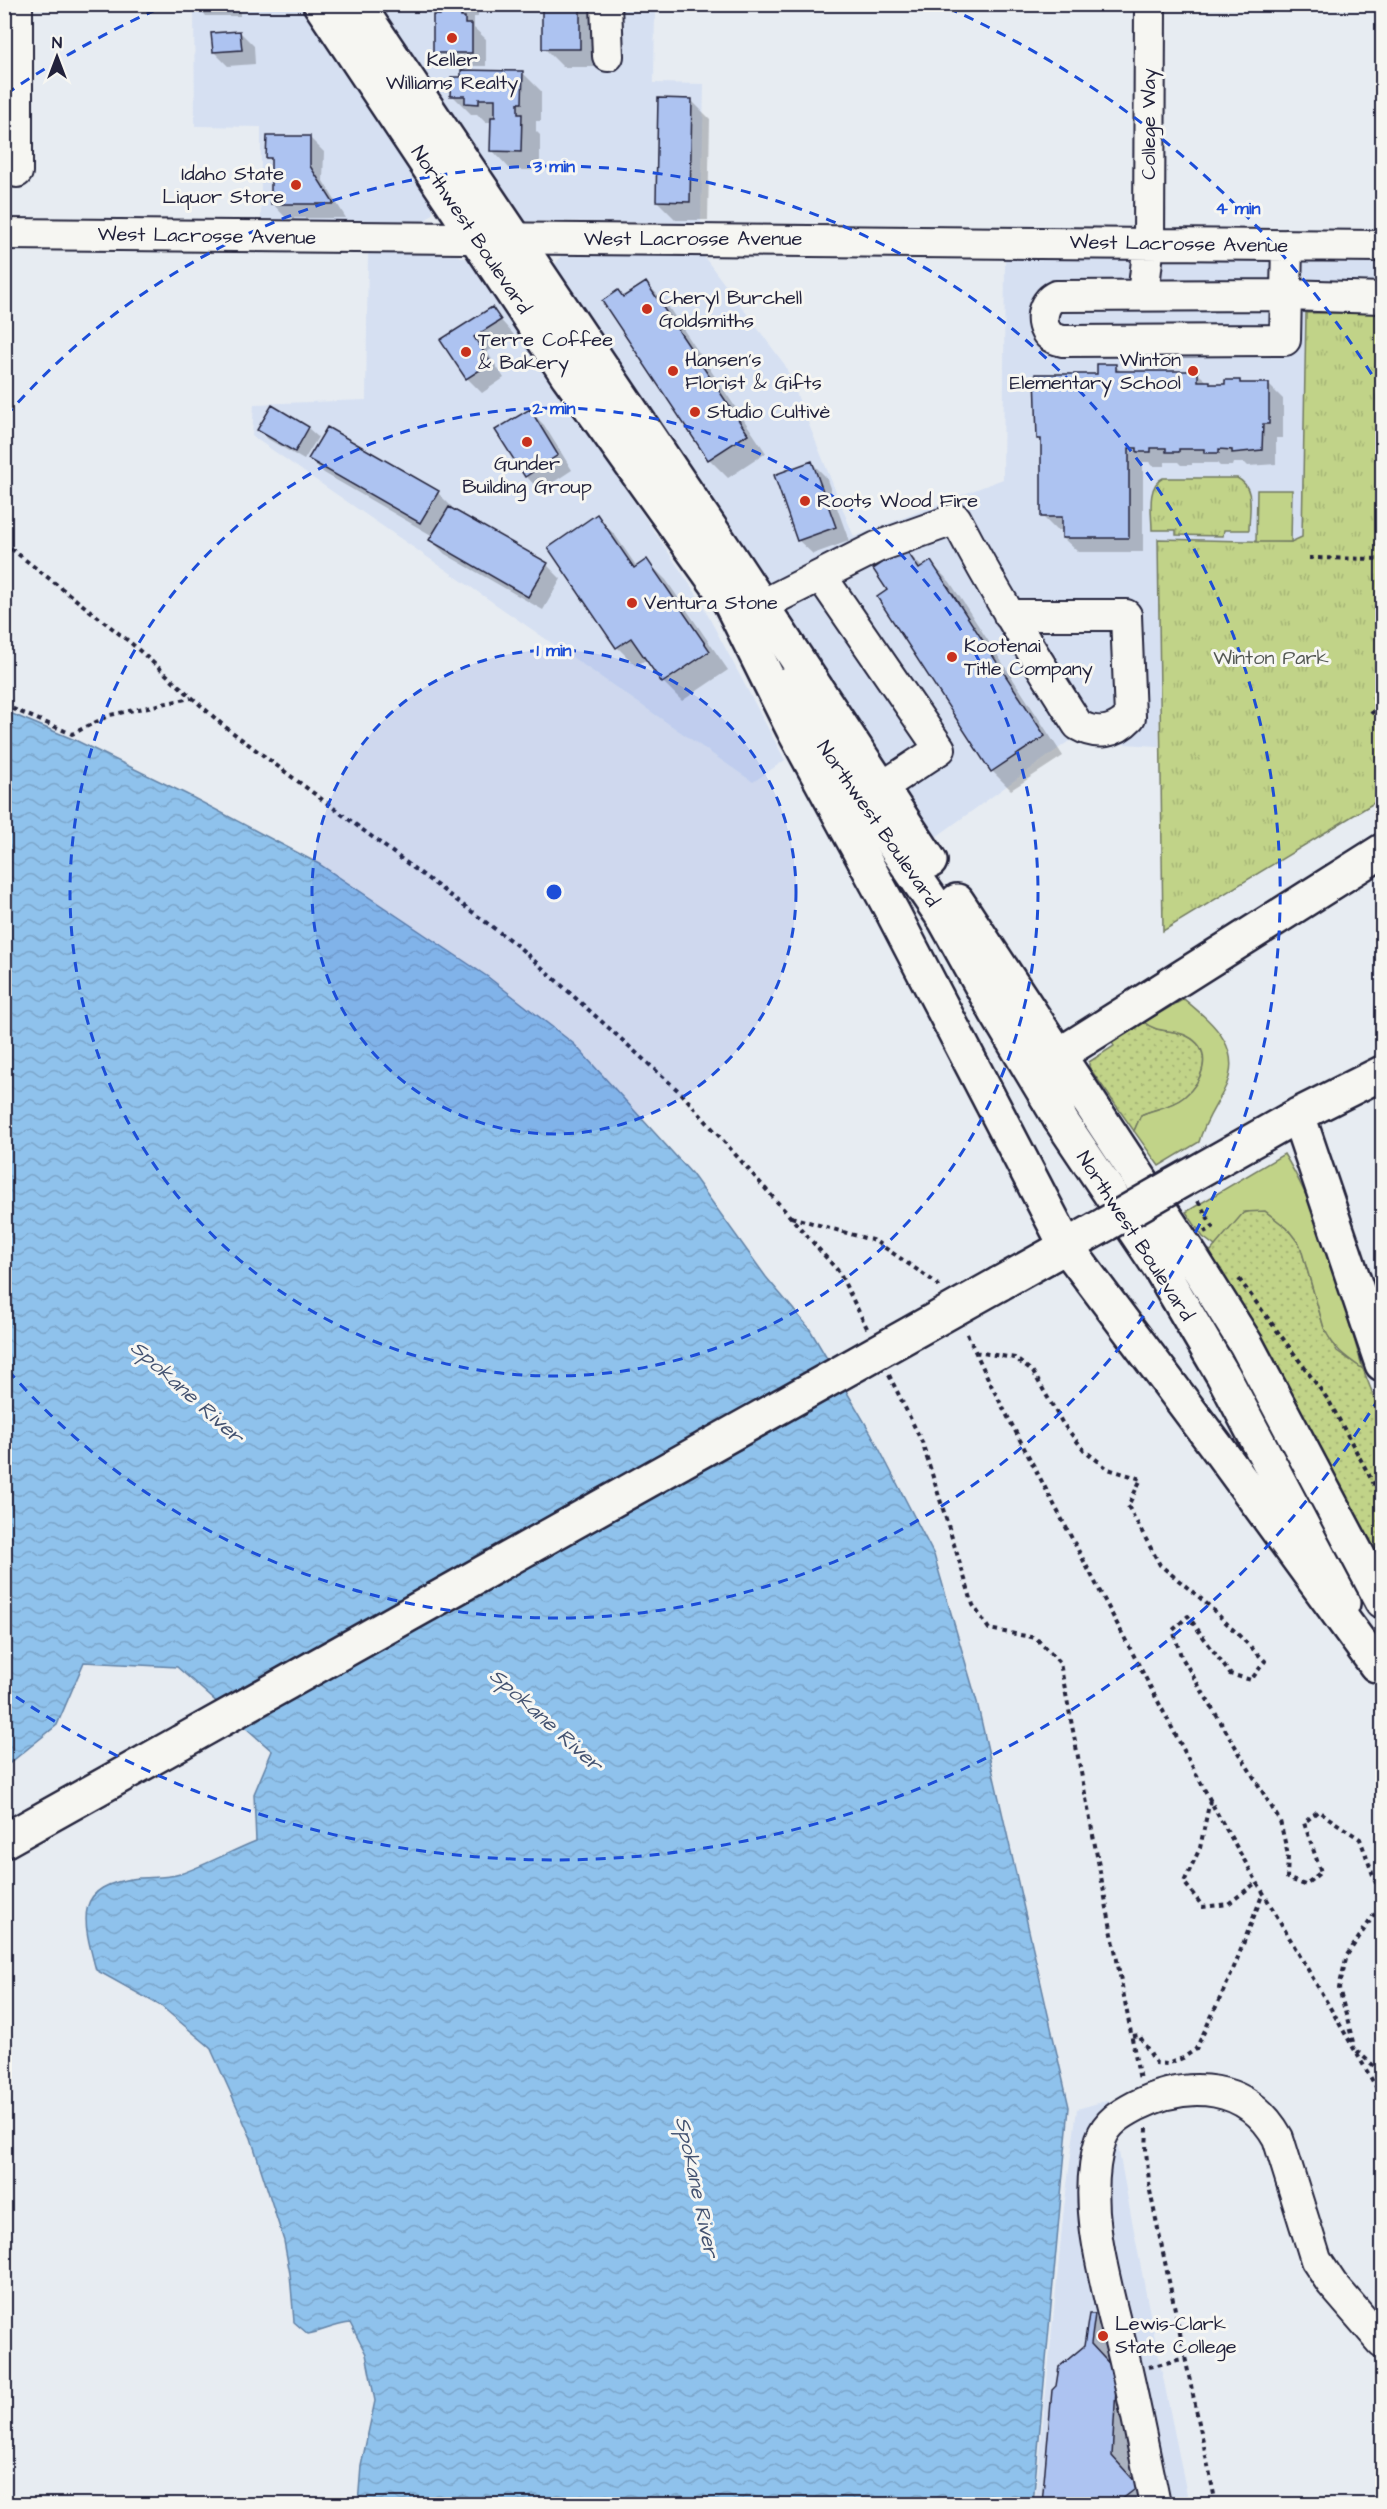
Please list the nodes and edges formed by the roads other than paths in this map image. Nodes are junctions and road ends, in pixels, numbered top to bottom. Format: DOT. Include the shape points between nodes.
graph roads {
  1 [pos="17,4"];
  2 [pos="320,4"];
  3 [pos="357,4"];
  4 [pos="606,4"];
  5 [pos="1150,4"];
  6 [pos="608,57"];
  7 [pos="11,84"];
  8 [pos="17,172"];
  9 [pos="4,234"];
  10 [pos="477,237"];
  11 [pos="513,238"];
  12 [pos="1149,243"];
  13 [pos="1287,244"];
  14 [pos="1383,246"];
  15 [pos="1143,295"];
  16 [pos="1286,295"];
  17 [pos="1383,298"];
  18 [pos="821,576"];
  19 [pos="726,594"];
  20 [pos="762,605"];
  21 [pos="1009,615"];
  22 [pos="882,788"];
  23 [pos="1383,851"];
  24 [pos="1059,1055"];
  25 [pos="1383,1073"];
  26 [pos="1298,1115"];
  27 [pos="1060,1119"];
  28 [pos="1066,1246"];
  29 [pos="1383,1364"];
  30 [pos="1383,1601"];
  31 [pos="1379,1671"];
  32 [pos="4,1841"];
  33 [pos="1383,2342"];
  34 [pos="1155,2505"];
  1 -- 7 [label="street"];
  2 -- 10 [label="main road, Northwest Boulevard"];
  3 -- 11 [label="main road, Northwest Boulevard"];
  4 -- 6 [label="street"];
  5 -- 12 [label="street, College Way"];
  7 -- 8 [label="street"];
  9 -- 10 [label="street, West Lacrosse Avenue"];
  10 -- 11 [label="street, West Lacrosse Avenue"];
  10 -- 19 [label="main road, Northwest Boulevard" via="568,376"];
  11 -- 12 [label="street, West Lacrosse Avenue"];
  11 -- 20 [label="main road, Northwest Boulevard"];
  12 -- 13 [label="street, West Lacrosse Avenue"];
  12 -- 15 [label="street, College Way"];
  13 -- 14 [label="street, West Lacrosse Avenue"];
  13 -- 16 [label="street"];
  15 -- 16 [label="street"];
  15 -- 16 [label="street" via="1056,296 1048,299 1044,307 1044,328 1051,337 1063,341 1285,340"];
  16 -- 17 [label="street"];
  18 -- 20 [label="street"];
  18 -- 21 [label="street" via="877,547 956,519"];
  18 -- 22 [label="street" via="940,749"];
  19 -- 27 [label="main road, Northwest Boulevard" via="816,735 945,920"];
  19 -- 28 [label="main road" via="793,729"];
  20 -- 22 [label="main road, Northwest Boulevard"];
  21 -- 21 [label="street" via="1078,725 1111,731 1120,728 1130,717 1126,615"];
  22 -- 24 [label="main road, Northwest Boulevard"];
  23 -- 24 [label="main road"];
  24 -- 27 [label="main road" via="1052,1062 1050,1076"];
  24 -- 30 [label="main road, Northwest Boulevard" via="1246,1344"];
  25 -- 26 [label="main road"];
  26 -- 28 [label="main road, bridge" via="1185,1193 1106,1224"];
  26 -- 29 [label="main road"];
  27 -- 31 [label="main road, Northwest Boulevard" via="1160,1268 1223,1376"];
  28 -- 31 [label="main road"];
  28 -- 32 [label="main road, bridge"];
  33 -- 34 [label="street" via="1316,2260 1278,2138 1258,2110 1240,2098 1199,2090 1161,2095 1120,2114 1106,2127 1101,2139 1094,2210 1097,2242"];
}
